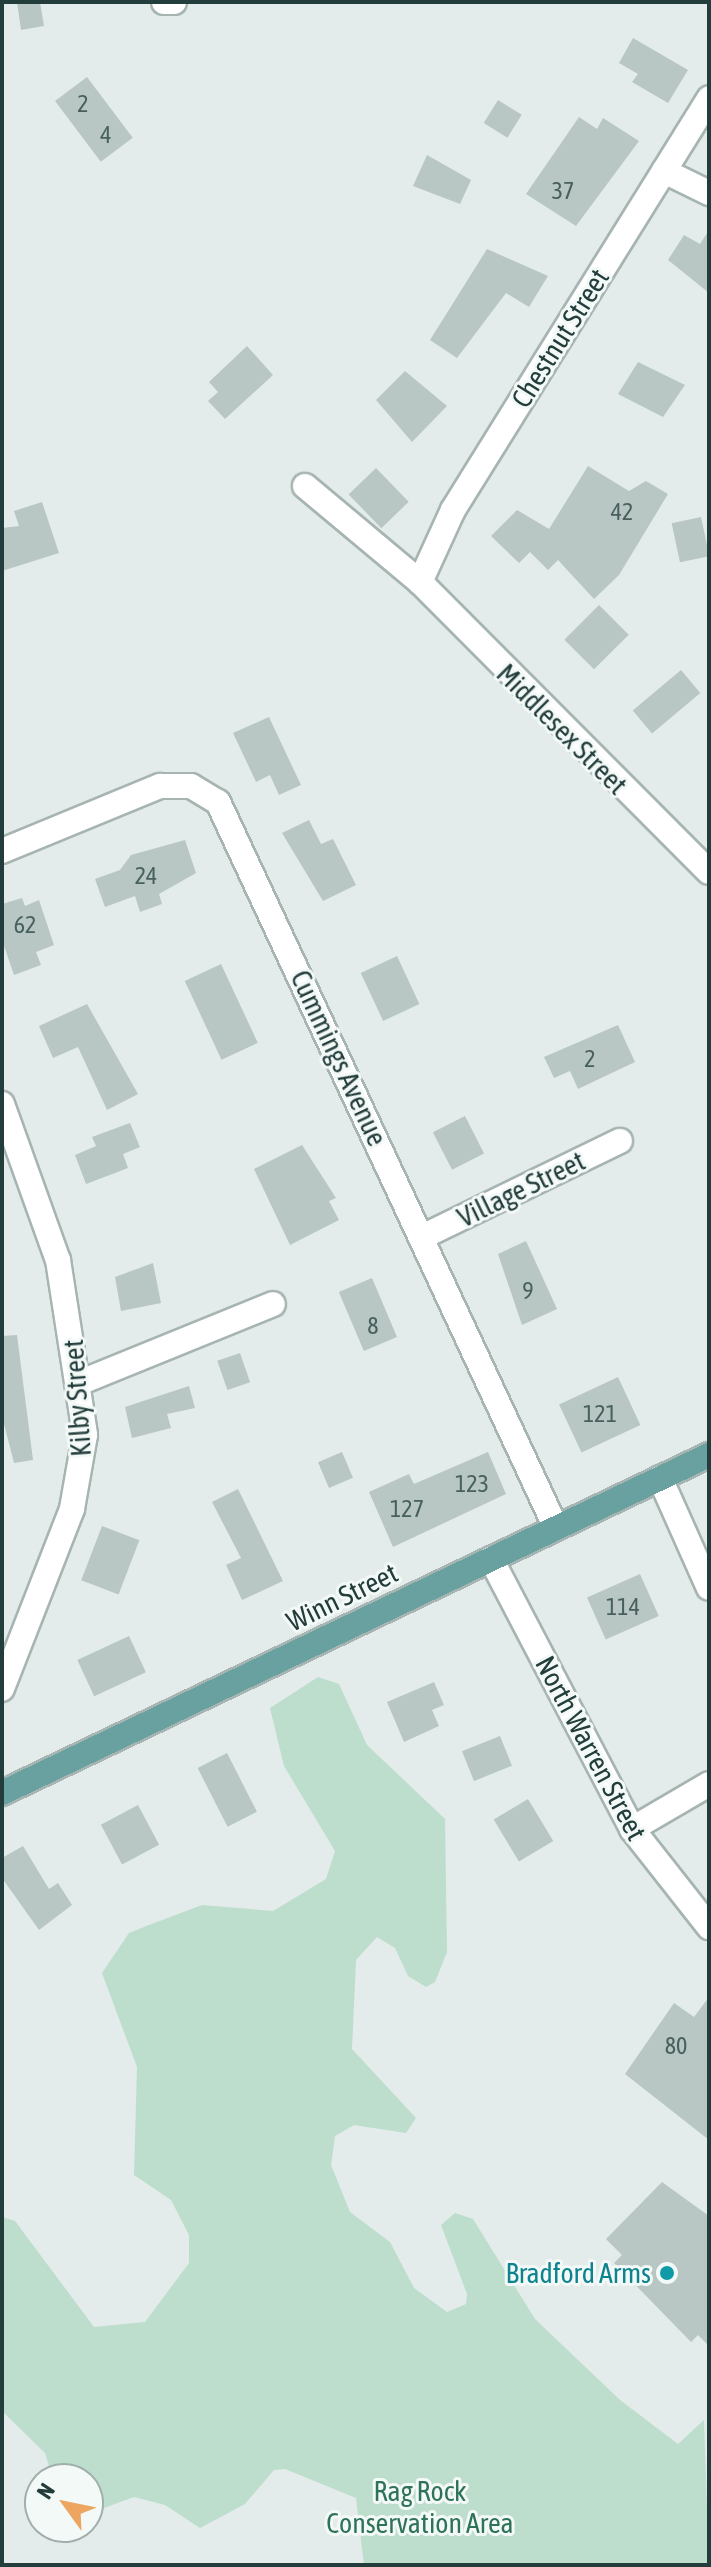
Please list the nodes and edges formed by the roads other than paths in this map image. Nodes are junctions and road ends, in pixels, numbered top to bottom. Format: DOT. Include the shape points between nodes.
graph roads {
  1 [pos="164,2"];
  2 [pos="174,2"];
  3 [pos="709,98"];
  4 [pos="664,171"];
  5 [pos="709,193"];
  6 [pos="305,486"];
  7 [pos="420,582"];
  8 [pos="2,851"];
  9 [pos="709,872"];
  10 [pos="2,1104"];
  11 [pos="620,1141"];
  12 [pos="422,1237"];
  13 [pos="273,1304"];
  14 [pos="81,1382"];
  15 [pos="709,1455"];
  16 [pos="660,1478"];
  17 [pos="556,1528"];
  18 [pos="491,1559"];
  19 [pos="709,1588"];
  20 [pos="2,1689"];
  21 [pos="709,1784"];
  22 [pos="2,1793"];
  23 [pos="632,1829"];
  24 [pos="709,1927"];
  1 -- 2 [label="street"];
  3 -- 4 [label="street, Chestnut Street"];
  4 -- 5 [label="street"];
  4 -- 7 [label="street, Chestnut Street" via="453,510"];
  6 -- 7 [label="street, Middlesex Street"];
  7 -- 9 [label="street, Middlesex Street"];
  8 -- 12 [label="street, Cummings Avenue" via="160,786 191,786 218,802"];
  10 -- 14 [label="street, Kilby Street" via="58,1260"];
  11 -- 12 [label="street, Village Street"];
  12 -- 17 [label="street, Cummings Avenue"];
  13 -- 14 [label="street"];
  14 -- 20 [label="street, Kilby Street" via="78,1490"];
  15 -- 16 [label="main road, Winn Street"];
  16 -- 17 [label="main road, Winn Street"];
  16 -- 19 [label="street"];
  17 -- 18 [label="main road, Winn Street"];
  18 -- 22 [label="main road, Winn Street"];
  18 -- 23 [label="street, North Warren Street"];
  21 -- 23 [label="street"];
  23 -- 24 [label="street, North Warren Street"];
}
